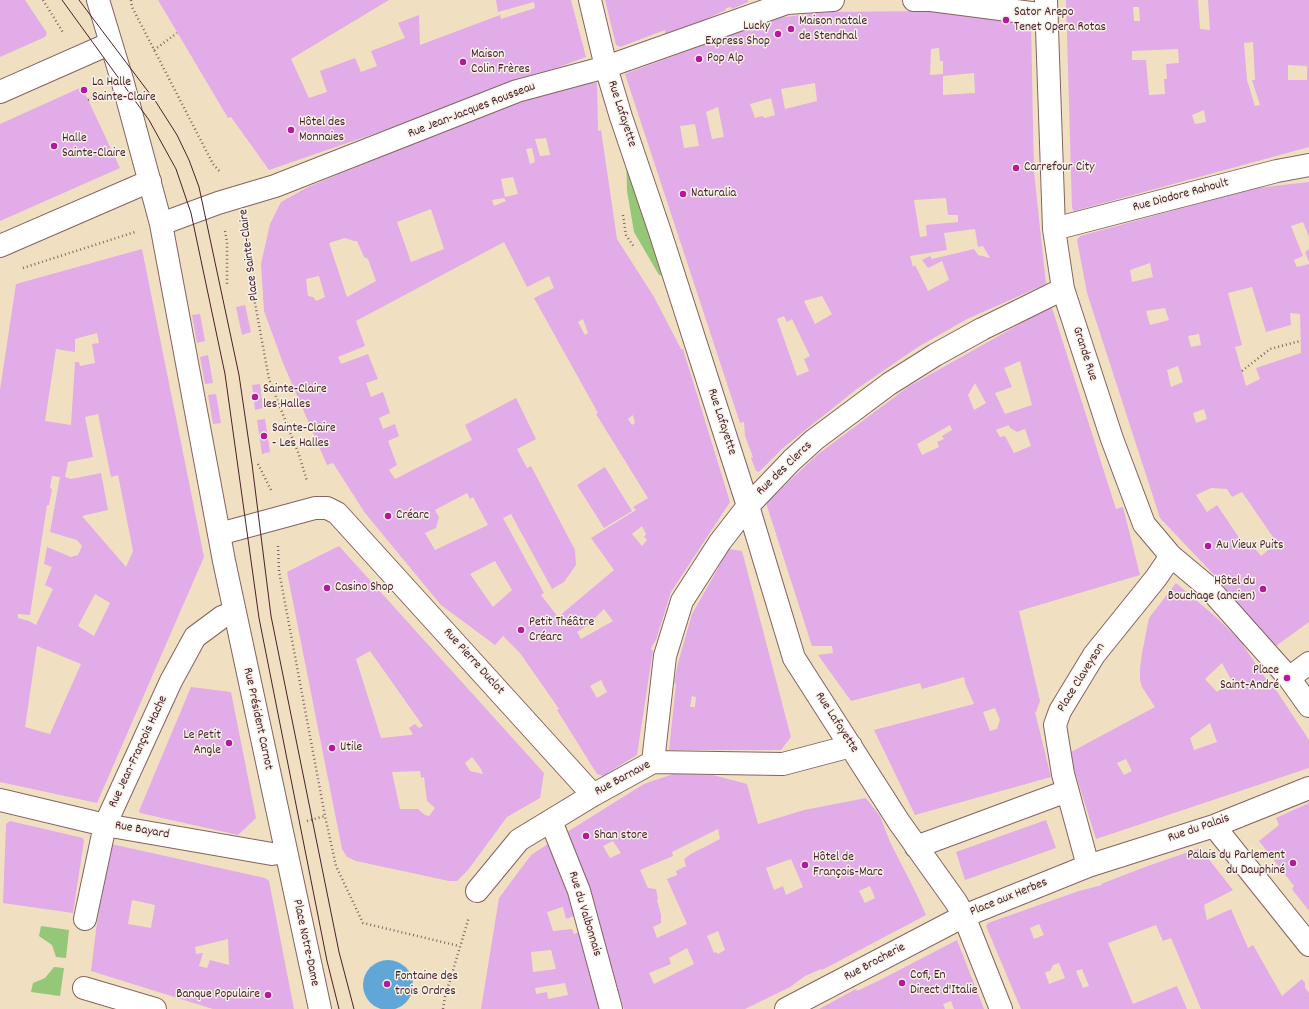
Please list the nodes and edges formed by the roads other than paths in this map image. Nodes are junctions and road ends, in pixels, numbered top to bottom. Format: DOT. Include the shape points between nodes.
graph roads {
  1 [pos="98,0"];
  2 [pos="590,0"];
  3 [pos="833,0"];
  4 [pos="914,0"];
  5 [pos="1046,8"];
  6 [pos="111,43"];
  7 [pos="606,67"];
  8 [pos="0,92"];
  9 [pos="1309,165"];
  10 [pos="150,180"];
  11 [pos="161,224"];
  12 [pos="1054,229"];
  13 [pos="0,246"];
  14 [pos="1063,289"];
  15 [pos="748,506"];
  16 [pos="219,534"];
  17 [pos="1171,556"];
  18 [pos="235,612"];
  19 [pos="1309,663"];
  20 [pos="1289,678"];
  21 [pos="1309,706"];
  22 [pos="851,746"];
  23 [pos="653,762"];
  24 [pos="1309,788"];
  25 [pos="1067,791"];
  26 [pos="593,795"];
  27 [pos="0,805"];
  28 [pos="551,821"];
  29 [pos="899,822"];
  30 [pos="105,825"];
  31 [pos="1214,826"];
  32 [pos="916,847"];
  33 [pos="285,852"];
  34 [pos="1088,866"];
  35 [pos="291,876"];
  36 [pos="477,891"];
  37 [pos="964,916"];
  38 [pos="85,918"];
  39 [pos="1309,945"];
  40 [pos="84,988"];
  41 [pos="155,1009"];
  42 [pos="320,1009"];
  43 [pos="611,1009"];
  44 [pos="786,1009"];
  45 [pos="1001,1009"];
  1 -- 6 [label="street"];
  2 -- 7 [label="street, Rue Lafayette"];
  3 -- 7 [label="street, Rue Jean-Jacques Rousseau" via="787,3"];
  4 -- 5 [label="street"];
  5 -- 12 [label="street, Grande Rue"];
  6 -- 8 [label="street"];
  6 -- 10 [label="street"];
  7 -- 11 [label="street, Rue Jean-Jacques Rousseau" via="517,91 377,147 243,197 218,203"];
  7 -- 15 [label="street, Rue Lafayette"];
  9 -- 12 [label="street, Rue Diodore Rahoult"];
  10 -- 11 [label="street"];
  10 -- 13 [label="street"];
  11 -- 16 [label="street"];
  12 -- 14 [label="street, Grande Rue"];
  14 -- 15 [label="street, Rue des Clercs" via="982,328 889,384 803,450"];
  14 -- 17 [label="street, Grande Rue" via="1104,415 1144,524"];
  15 -- 22 [label="street, Rue Lafayette" via="794,658"];
  15 -- 23 [label="street, Rue des Clercs" via="720,542 682,601 665,656"];
  16 -- 18 [label="street, Rue Président Carnot"];
  16 -- 26 [label="street, Rue Pierre Duclot" via="316,508 327,508 336,513"];
  17 -- 20 [label="street, Grande Rue" via="1207,586"];
  17 -- 25 [label="street, Place Claveyson" via="1094,654 1060,711 1055,725"];
  18 -- 30 [label="street, Rue Jean-François Hache" via="222,617 195,637 171,681"];
  18 -- 33 [label="street, Rue Président Carnot"];
  19 -- 20 [label="street"];
  20 -- 21 [label="street"];
  22 -- 23 [label="street, Rue Barnave" via="783,764"];
  22 -- 29 [label="street, Rue Lafayette"];
  23 -- 26 [label="street, Rue Barnave"];
  24 -- 31 [label="street, Rue du Palais"];
  25 -- 32 [label="street"];
  25 -- 34 [label="street, Place Claveyson"];
  26 -- 28 [label="street, Rue Barnave"];
  27 -- 30 [label="street, Rue Bayard"];
  28 -- 36 [label="street, Rue Barnave" via="519,840"];
  28 -- 43 [label="street, Rue du Valbonnais" via="579,891"];
  29 -- 32 [label="street, Place aux Herbes"];
  30 -- 33 [label="street, Rue Bayard" via="272,854"];
  30 -- 38 [label="street, Rue Jean-François Hache"];
  31 -- 34 [label="street, Rue du Palais"];
  31 -- 39 [label="street"];
  32 -- 37 [label="street, Place aux Herbes"];
  33 -- 35 [label="street, Rue Président Carnot"];
  34 -- 37 [label="street, Place aux Herbes"];
  35 -- 42 [label="street, Place Notre-Dame"];
  37 -- 44 [label="street, Rue Brocherie"];
  37 -- 45 [label="street"];
  40 -- 41 [label="street"];
}
